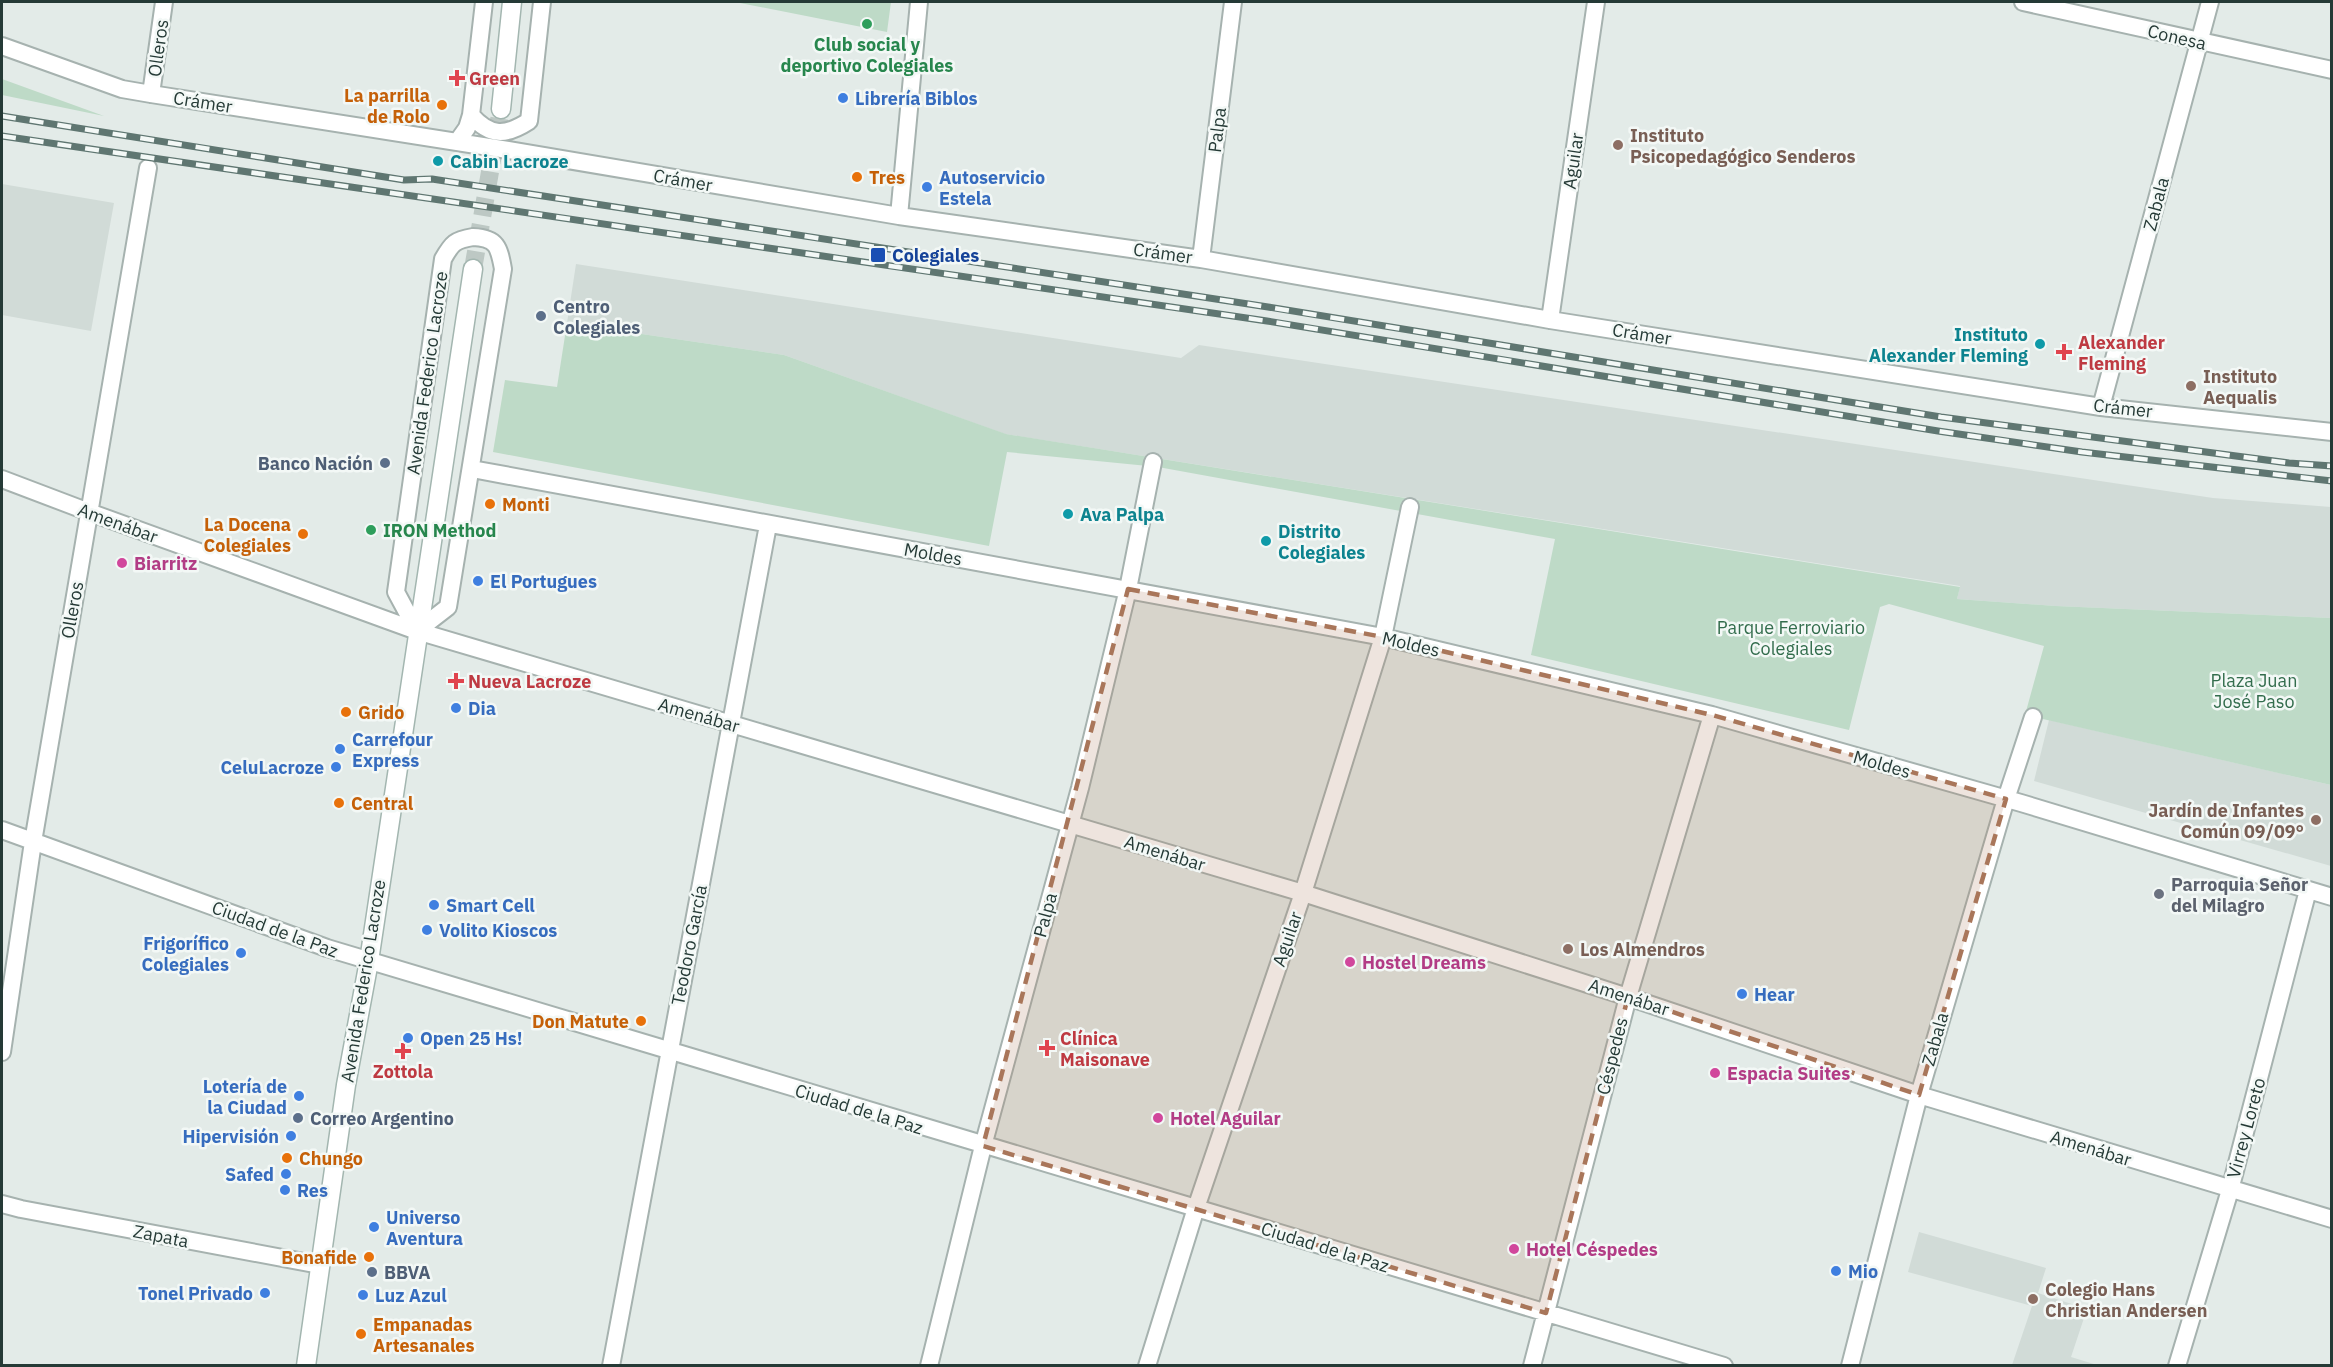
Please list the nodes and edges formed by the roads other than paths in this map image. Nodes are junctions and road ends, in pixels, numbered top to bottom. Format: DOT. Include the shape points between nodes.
graph roads {
  1 [pos="164,2"];
  2 [pos="484,2"];
  3 [pos="512,2"];
  4 [pos="542,2"];
  5 [pos="920,2"];
  6 [pos="1233,2"];
  7 [pos="1596,2"];
  8 [pos="2024,2"];
  9 [pos="2210,2"];
  10 [pos="2201,42"];
  11 [pos="2,46"];
  12 [pos="2331,70"];
  13 [pos="151,94"];
  14 [pos="501,109"];
  15 [pos="471,115"];
  16 [pos="457,142"];
  17 [pos="148,168"];
  18 [pos="899,216"];
  19 [pos="1201,259"];
  20 [pos="472,269"];
  21 [pos="1550,320"];
  22 [pos="2101,407"];
  23 [pos="2331,432"];
  24 [pos="1153,462"];
  25 [pos="472,469"];
  26 [pos="2,478"];
  27 [pos="1410,507"];
  28 [pos="89,512"];
  29 [pos="768,525"];
  30 [pos="1128,589"];
  31 [pos="417,631"];
  32 [pos="1383,637"];
  33 [pos="1712,715"];
  34 [pos="2033,717"];
  35 [pos="731,724"];
  36 [pos="2006,799"];
  37 [pos="1070,824"];
  38 [pos="2,830"];
  39 [pos="33,842"];
  40 [pos="2308,890"];
  41 [pos="1303,893"];
  42 [pos="2331,897"];
  43 [pos="369,961"];
  44 [pos="1628,997"];
  45 [pos="669,1051"];
  46 [pos="2,1052"];
  47 [pos="1919,1095"];
  48 [pos="983,1146"];
  49 [pos="2230,1190"];
  50 [pos="2,1204"];
  51 [pos="1196,1208"];
  52 [pos="2331,1219"];
  53 [pos="320,1265"];
  54 [pos="1546,1313"];
  55 [pos="306,1365"];
  56 [pos="611,1365"];
  57 [pos="928,1365"];
  58 [pos="1147,1365"];
  59 [pos="1532,1365"];
  60 [pos="1724,1365"];
  61 [pos="1850,1365"];
  62 [pos="2177,1365"];
  1 -- 13 [label="street, Olleros"];
  2 -- 15 [label="street"];
  3 -- 14 [label="main road"];
  4 -- 15 [label="street" via="529,121 510,131 496,132"];
  5 -- 18 [label="street"];
  6 -- 19 [label="street, Palpa"];
  7 -- 21 [label="street, Aguilar"];
  8 -- 10 [label="street, Conesa"];
  9 -- 10 [label="street, Zabala"];
  10 -- 12 [label="street, Conesa"];
  10 -- 22 [label="street, Zabala"];
  11 -- 13 [label="street, Crámer" via="122,89"];
  13 -- 16 [label="street, Crámer"];
  15 -- 16 [label="street"];
  16 -- 18 [label="street, Crámer"];
  17 -- 28 [label="street, Olleros"];
  18 -- 19 [label="street, Crámer"];
  19 -- 21 [label="street, Crámer"];
  20 -- 31 [label="main road, Avenida Federico Lacroze"];
  21 -- 22 [label="street, Crámer"];
  22 -- 23 [label="street, Crámer"];
  24 -- 30 [label="street, Palpa"];
  25 -- 29 [label="street, Moldes"];
  25 -- 31 [label="street, Avenida Federico Lacroze" via="448,607"];
  25 -- 31 [label="street, Avenida Federico Lacroze" via="504,269 495,243 473,237 458,240 443,260 396,592"];
  26 -- 28 [label="street, Amenábar"];
  27 -- 32 [label="street, Aguilar"];
  28 -- 31 [label="street, Amenábar"];
  28 -- 39 [label="street, Olleros"];
  29 -- 30 [label="street, Moldes"];
  29 -- 35 [label="street, Teodoro García"];
  30 -- 32 [label="street, Moldes"];
  30 -- 37 [label="street, Palpa"];
  31 -- 35 [label="street, Amenábar"];
  31 -- 43 [label="main road, Avenida Federico Lacroze"];
  32 -- 33 [label="street, Moldes"];
  32 -- 41 [label="street, Aguilar"];
  33 -- 36 [label="street, Moldes"];
  33 -- 44 [label="street, Céspedes"];
  34 -- 36 [label="street, Zabala"];
  35 -- 37 [label="street, Amenábar"];
  35 -- 45 [label="street, Teodoro García"];
  36 -- 40 [label="street, Moldes"];
  36 -- 47 [label="street, Zabala"];
  37 -- 41 [label="street, Amenábar"];
  37 -- 48 [label="street, Palpa"];
  38 -- 39 [label="street, Ciudad de la Paz"];
  39 -- 43 [label="street, Ciudad de la Paz"];
  39 -- 46 [label="street, Olleros"];
  40 -- 42 [label="street, Moldes"];
  40 -- 49 [label="street, Virrey Loreto"];
  41 -- 44 [label="street, Amenábar"];
  41 -- 51 [label="street, Aguilar"];
  43 -- 45 [label="street, Ciudad de la Paz"];
  43 -- 53 [label="main road, Avenida Federico Lacroze" via="346,1084"];
  44 -- 47 [label="street, Amenábar"];
  44 -- 54 [label="street, Céspedes"];
  45 -- 48 [label="street, Ciudad de la Paz"];
  45 -- 56 [label="street, Teodoro García"];
  47 -- 49 [label="street, Amenábar"];
  47 -- 61 [label="street, Zabala"];
  48 -- 51 [label="street, Ciudad de la Paz"];
  48 -- 57 [label="street, Palpa"];
  49 -- 52 [label="street, Amenábar"];
  49 -- 62 [label="street, Virrey Loreto"];
  50 -- 53 [label="street, Zapata"];
  51 -- 54 [label="street, Ciudad de la Paz"];
  51 -- 58 [label="street, Aguilar"];
  53 -- 55 [label="main road, Avenida Federico Lacroze"];
  54 -- 59 [label="street, Céspedes"];
  54 -- 60 [label="street, Ciudad de la Paz"];
}
